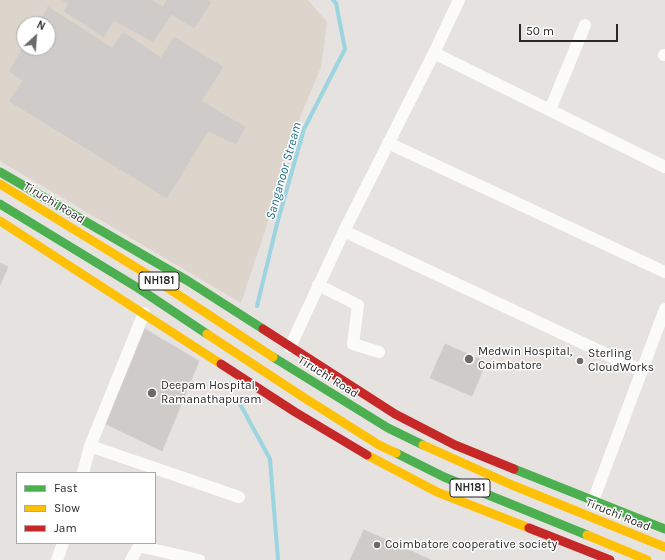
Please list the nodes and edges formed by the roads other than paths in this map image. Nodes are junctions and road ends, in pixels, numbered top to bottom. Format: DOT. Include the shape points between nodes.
graph roads {
  1 [pos="459,0"];
  2 [pos="585,25"];
  3 [pos="434,53"];
  4 [pos="550,110"];
  5 [pos="388,143"];
  6 [pos="665,167"];
  7 [pos="0,172"];
  8 [pos="0,184"];
  9 [pos="0,204"];
  10 [pos="0,221"];
  11 [pos="344,232"];
  12 [pos="665,272"];
  13 [pos="318,285"];
  14 [pos="665,309"];
  15 [pos="144,313"];
  16 [pos="290,347"];
  17 [pos="379,352"];
  18 [pos="642,371"];
  19 [pos="90,446"];
  20 [pos="83,472"];
  21 [pos="239,497"];
  22 [pos="593,501"];
  23 [pos="665,529"];
  24 [pos="63,544"];
  25 [pos="665,547"];
  26 [pos="57,560"];
  27 [pos="131,560"];
  28 [pos="199,560"];
  29 [pos="610,560"];
  30 [pos="647,560"];
  1 -- 3 [label="street"];
  2 -- 4 [label="street"];
  3 -- 4 [label="street"];
  3 -- 5 [label="street"];
  4 -- 6 [label="street"];
  5 -- 11 [label="street"];
  5 -- 12 [label="street"];
  7 -- 16 [label="main road" via="188,281"];
  8 -- 25 [label="main road, Tiruchi Road / NH181" via="388,428 512,485"];
  9 -- 30 [label="main road, NH181" via="138,288 379,445 444,477"];
  10 -- 15 [label="main road"];
  11 -- 13 [label="street"];
  11 -- 18 [label="street"];
  13 -- 16 [label="street"];
  13 -- 17 [label="street" via="358,305 353,344"];
  14 -- 18 [label="street"];
  15 -- 19 [label="street"];
  15 -- 29 [label="main road" via="370,457 438,492"];
  16 -- 22 [label="main road" via="395,414 455,445"];
  18 -- 22 [label="street"];
  19 -- 20 [label="street"];
  19 -- 21 [label="street"];
  22 -- 23 [label="main road"];
  24 -- 26 [label="street"];
  27 -- 28 [label="street" via="139,546"];
}
